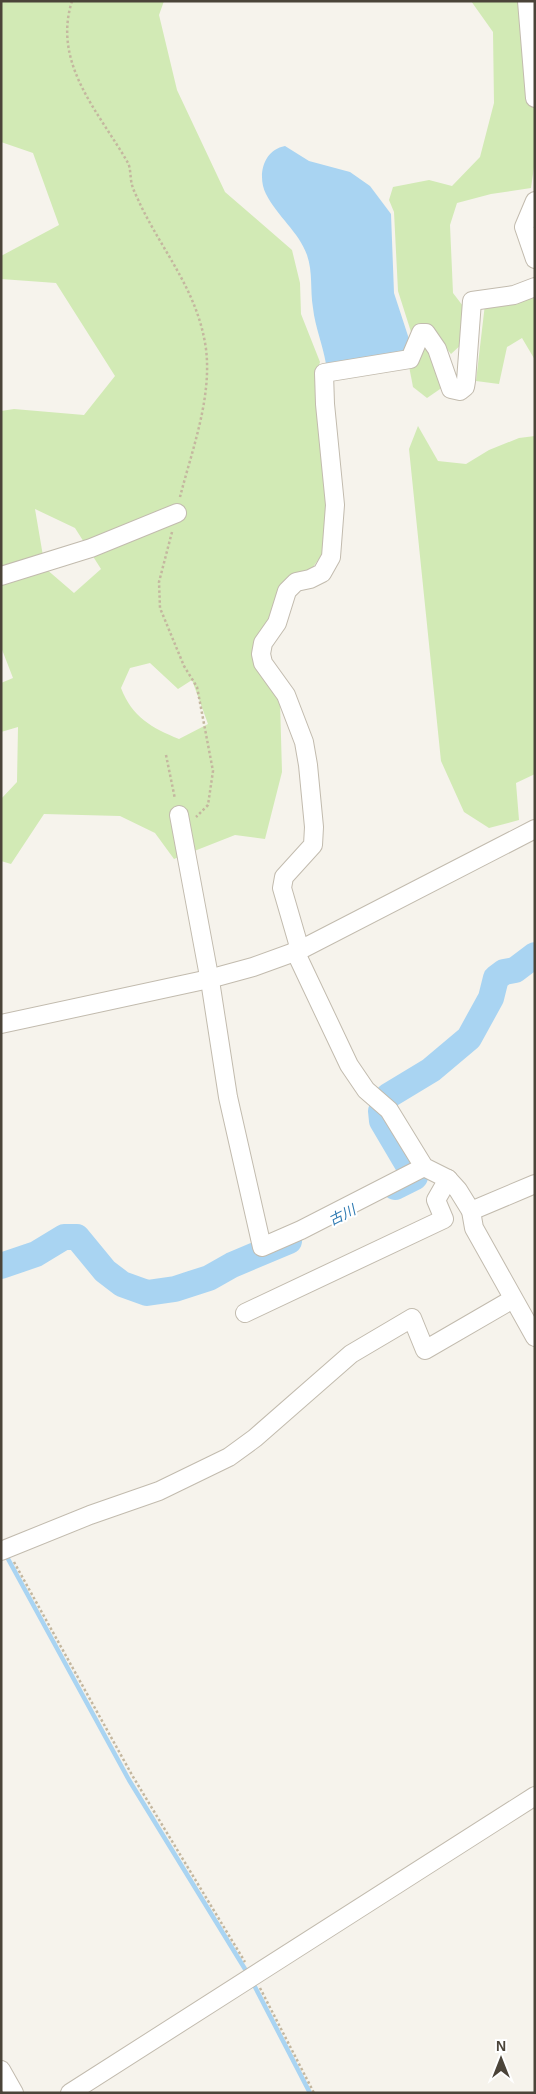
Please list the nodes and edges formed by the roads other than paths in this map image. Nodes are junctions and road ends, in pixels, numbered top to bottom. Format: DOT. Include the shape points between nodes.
graph roads {
  1 [pos="527,1"];
  2 [pos="535,98"];
  3 [pos="535,201"];
  4 [pos="535,259"];
  5 [pos="535,287"];
  6 [pos="177,512"];
  7 [pos="1,576"];
  8 [pos="179,819"];
  9 [pos="535,829"];
  10 [pos="298,951"];
  11 [pos="208,979"];
  12 [pos="1,1024"];
  13 [pos="416,1171"];
  14 [pos="448,1179"];
  15 [pos="535,1184"];
  16 [pos="471,1211"];
  17 [pos="513,1299"];
  18 [pos="245,1313"];
  19 [pos="535,1337"];
  20 [pos="4,1549"];
  21 [pos="535,1796"];
  22 [pos="1,2070"];
  23 [pos="14,2093"];
  24 [pos="70,2093"];
  1 -- 2 [label="street"];
  3 -- 4 [label="street" via="524,227"];
  5 -- 10 [label="street" via="472,301 465,387 460,391 451,389 437,349 426,333 417,338 410,359 324,373 324,404 335,505 331,557 322,573 296,582 287,591 277,623 263,644 261,654 263,663 286,695 304,742 308,764 314,827 312,845 284,877 282,888"];
  6 -- 7 [label="street" via="91,548"];
  8 -- 11 [label="street"];
  9 -- 10 [label="street"];
  10 -- 11 [label="street"];
  10 -- 13 [label="street" via="349,1064 366,1090 384,1106"];
  11 -- 12 [label="street"];
  11 -- 13 [label="street" via="228,1097 262,1247"];
  13 -- 14 [label="street"];
  14 -- 16 [label="street"];
  14 -- 18 [label="street" via="436,1200 444,1219"];
  15 -- 16 [label="street"];
  16 -- 17 [label="street" via="474,1228"];
  17 -- 19 [label="street"];
  17 -- 20 [label="street" via="425,1350 412,1318 351,1354 256,1438 229,1457 159,1491"];
  21 -- 24 [label="street"];
  22 -- 23 [label="street"];
}
